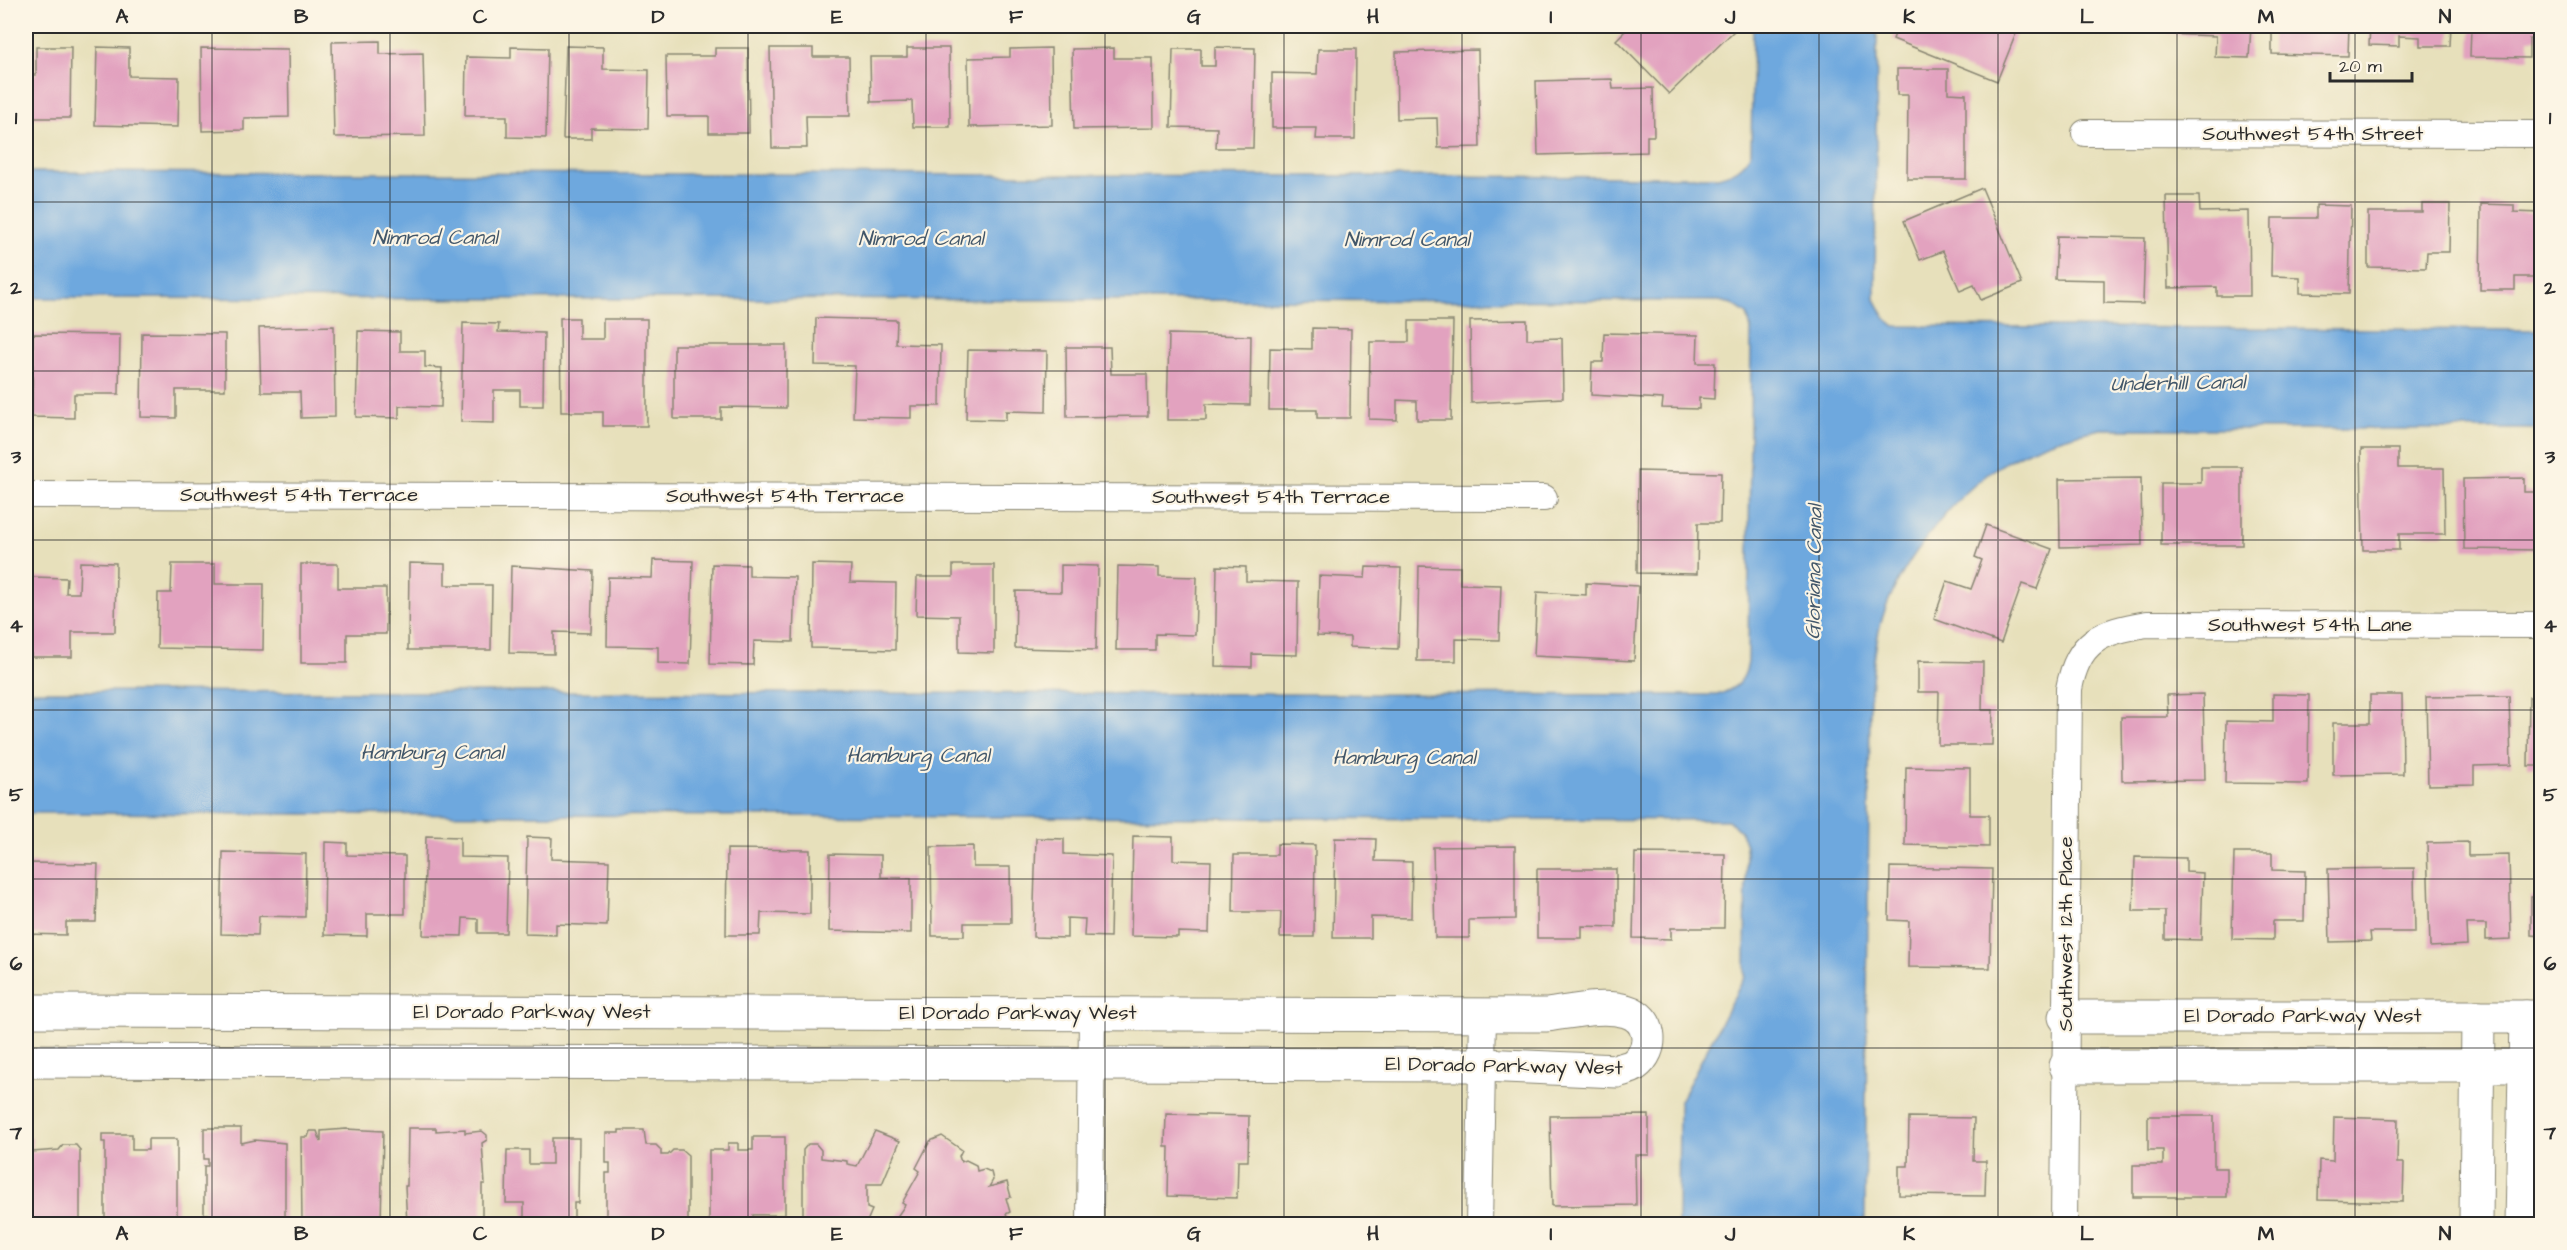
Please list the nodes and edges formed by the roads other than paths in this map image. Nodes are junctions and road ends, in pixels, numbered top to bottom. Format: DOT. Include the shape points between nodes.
graph roads {
  1 [pos="2085,133"];
  2 [pos="2541,134"];
  3 [pos="26,495"];
  4 [pos="1544,498"];
  5 [pos="2541,625"];
  6 [pos="2085,648"];
  7 [pos="26,1011"];
  8 [pos="332,1011"];
  9 [pos="1092,1013"];
  10 [pos="1483,1015"];
  11 [pos="2065,1017"];
  12 [pos="2478,1017"];
  13 [pos="2534,1017"];
  14 [pos="26,1061"];
  15 [pos="331,1062"];
  16 [pos="1092,1064"];
  17 [pos="1482,1065"];
  18 [pos="2066,1066"];
  19 [pos="2478,1066"];
  20 [pos="2534,1066"];
  21 [pos="1090,1224"];
  22 [pos="1479,1224"];
  23 [pos="2064,1224"];
  24 [pos="2476,1224"];
  25 [pos="2522,1224"];
  1 -- 2 [label="street, Southwest 54th Street"];
  3 -- 4 [label="street, Southwest 54th Terrace"];
  5 -- 6 [label="street, Southwest 54th Lane" via="2147,624 2104,633"];
  6 -- 11 [label="street, Southwest 12th Place" via="2073,667 2068,690"];
  7 -- 8 [label="street, El Dorado Parkway West"];
  8 -- 9 [label="street, El Dorado Parkway West"];
  8 -- 15 [label="street"];
  9 -- 10 [label="street, El Dorado Parkway West"];
  9 -- 16 [label="street"];
  10 -- 17 [label="street"];
  10 -- 17 [label="street, El Dorado Parkway West" via="1547,1015 1610,1009 1640,1017 1648,1035 1639,1060 1617,1071"];
  11 -- 12 [label="street, El Dorado Parkway West"];
  11 -- 18 [label="street, Southwest 12th Place"];
  12 -- 13 [label="street, El Dorado Parkway West"];
  12 -- 19 [label="street"];
  13 -- 20 [label="street"];
  14 -- 15 [label="street, El Dorado Parkway West"];
  15 -- 16 [label="street, El Dorado Parkway West"];
  16 -- 17 [label="street, El Dorado Parkway West"];
  16 -- 21 [label="street"];
  17 -- 22 [label="street"];
  18 -- 19 [label="street"];
  18 -- 23 [label="street, Southwest 12th Place"];
  19 -- 20 [label="street"];
  19 -- 24 [label="street"];
  20 -- 25 [label="street"];
}
